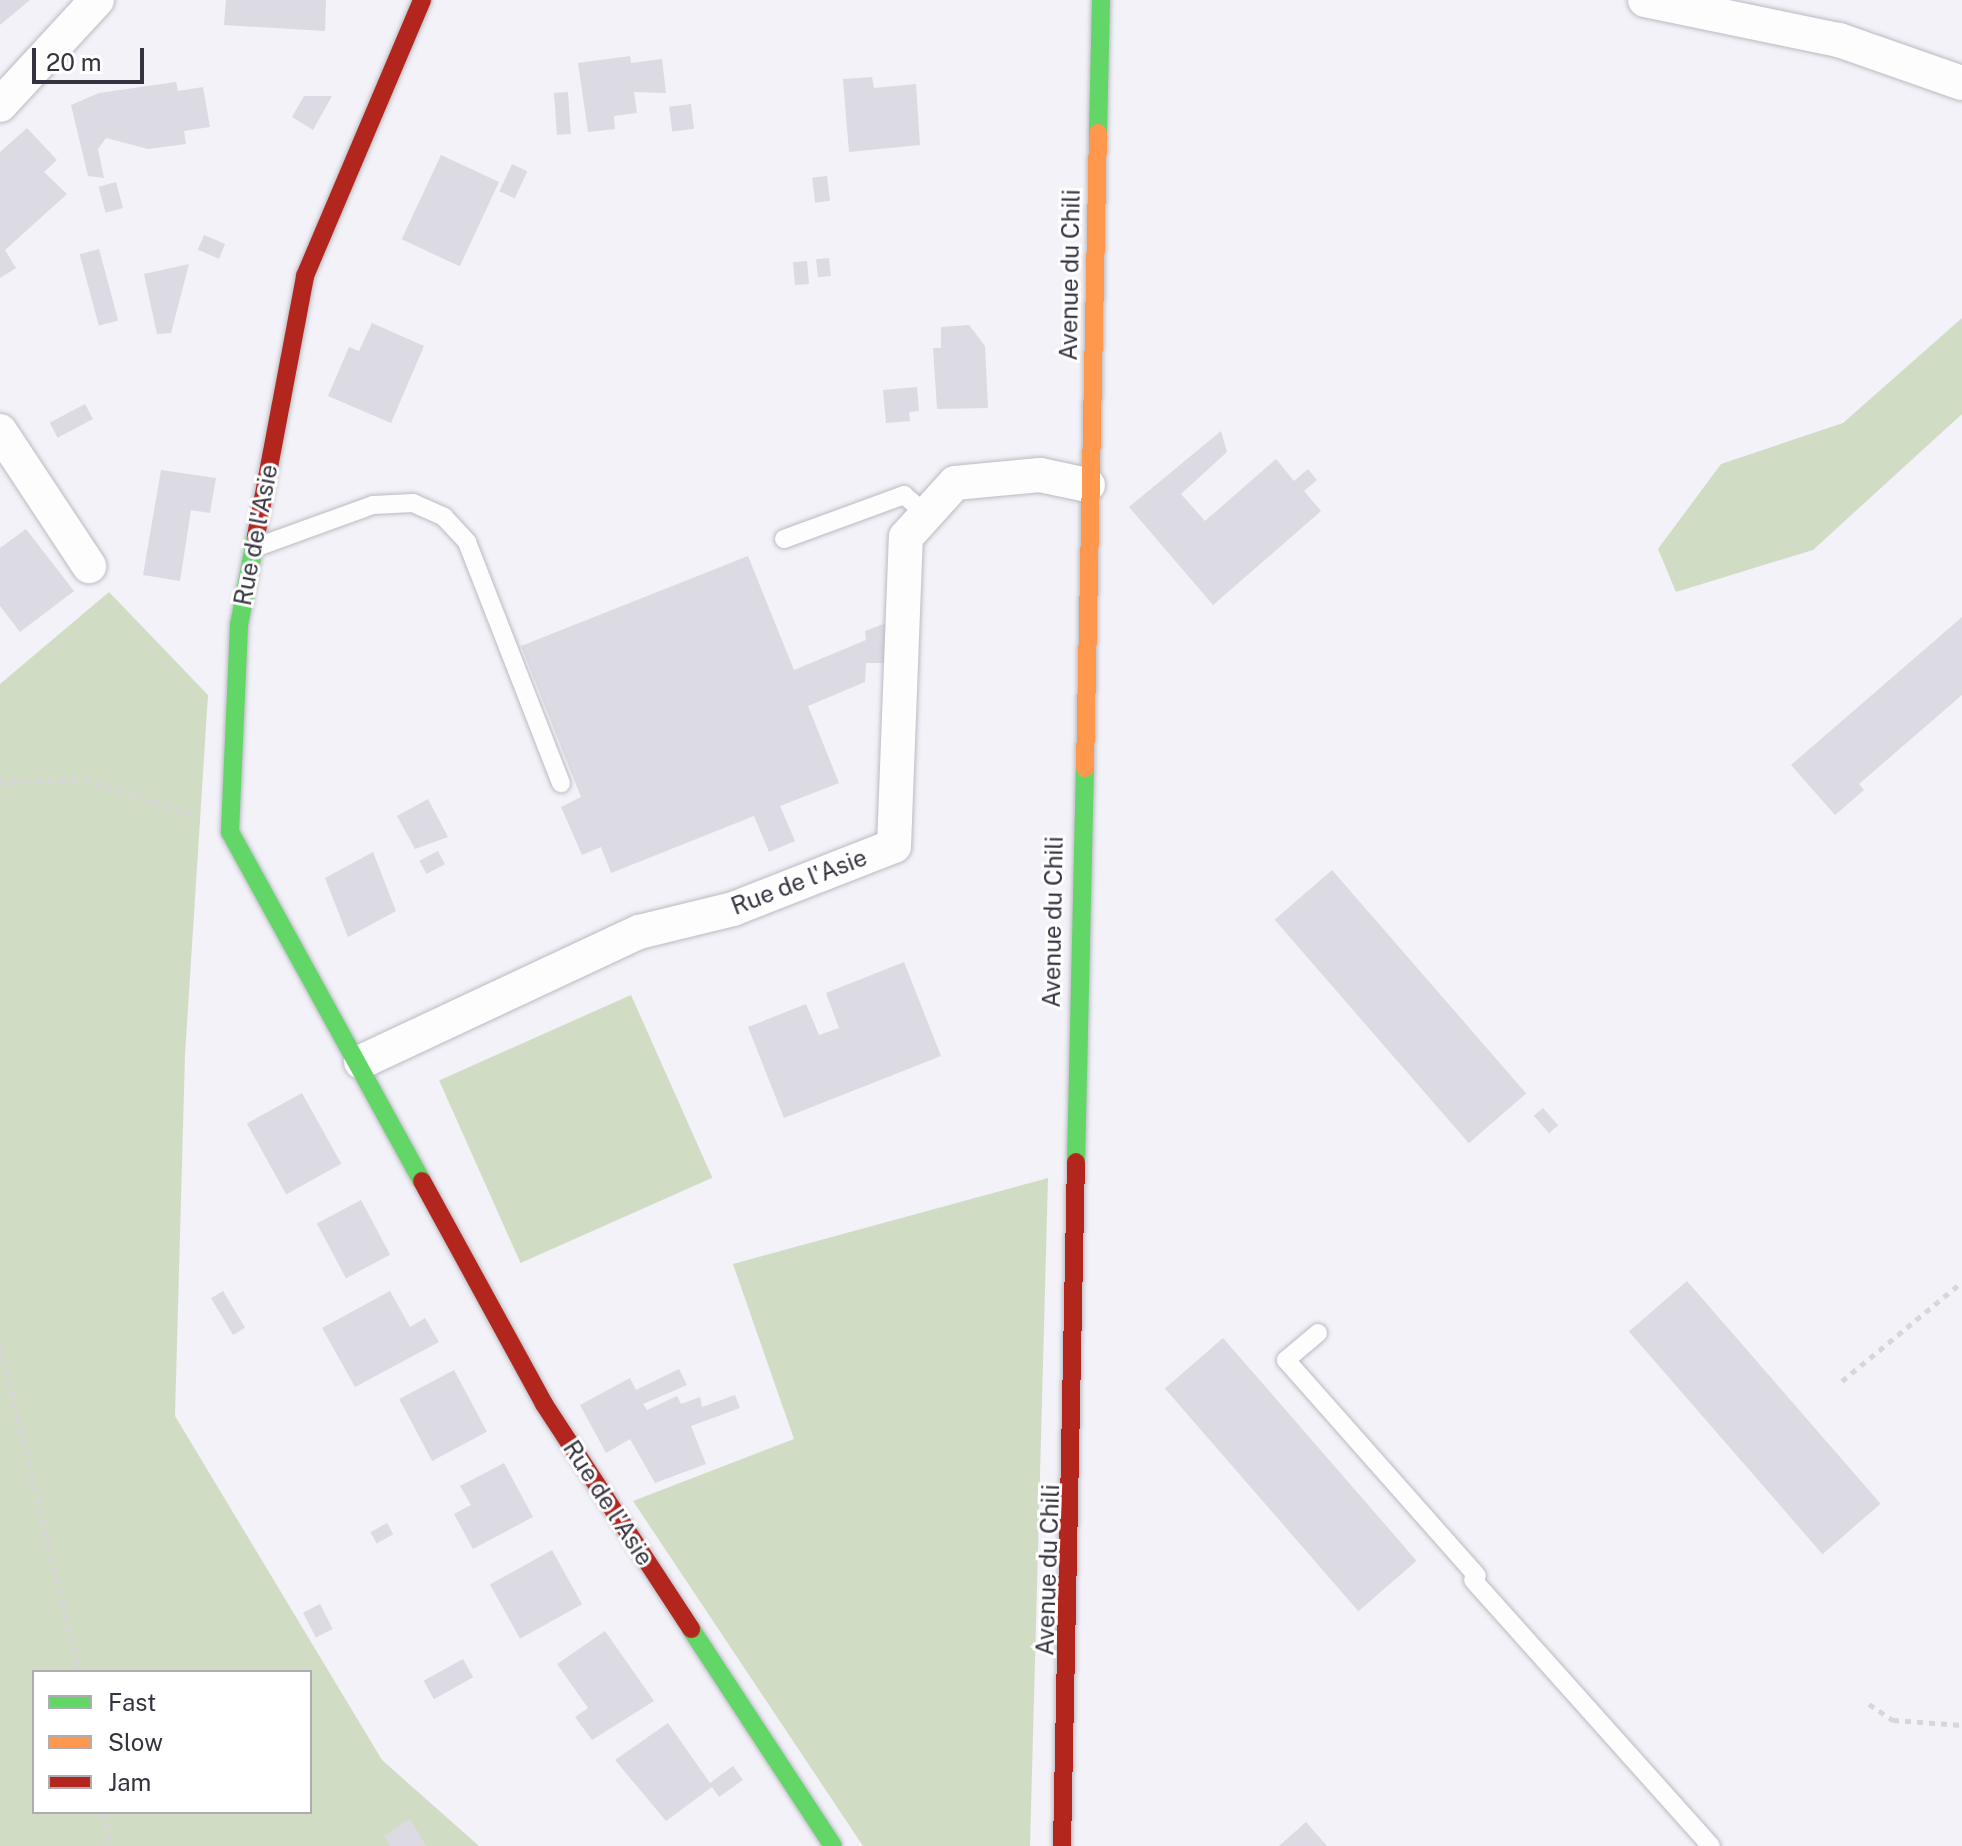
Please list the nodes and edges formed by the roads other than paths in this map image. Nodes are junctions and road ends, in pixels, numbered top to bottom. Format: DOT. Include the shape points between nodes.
graph roads {
  1 [pos="97,0"];
  2 [pos="422,0"];
  3 [pos="1101,0"];
  4 [pos="1645,0"];
  5 [pos="1962,83"];
  6 [pos="0,105"];
  7 [pos="0,431"];
  8 [pos="1088,485"];
  9 [pos="926,514"];
  10 [pos="784,539"];
  11 [pos="254,548"];
  12 [pos="89,566"];
  13 [pos="561,783"];
  14 [pos="361,1062"];
  15 [pos="1318,1333"];
  16 [pos="833,1846"];
  17 [pos="1062,1846"];
  18 [pos="1711,1846"];
  1 -- 6 [label="street"];
  2 -- 11 [label="street, Rue de l'Asie" via="305,276"];
  3 -- 8 [label="street, Avenue du Chili"];
  4 -- 5 [label="street" via="1839,40"];
  7 -- 12 [label="street"];
  8 -- 9 [label="street, Rue de l'Asie" via="1040,475 955,483"];
  8 -- 17 [label="street, Avenue du Chili" via="1071,1174 1075,1471"];
  9 -- 10 [label="lane" via="904,495"];
  9 -- 14 [label="street, Rue de l'Asie" via="906,537 894,846 733,909 639,932"];
  11 -- 13 [label="lane" via="373,505 413,503 444,517 467,542"];
  11 -- 14 [label="street, Rue de l'Asie" via="239,625 230,832"];
  14 -- 16 [label="street, Rue de l'Asie" via="544,1404"];
  15 -- 18 [label="lane" via="1286,1360"];
}
